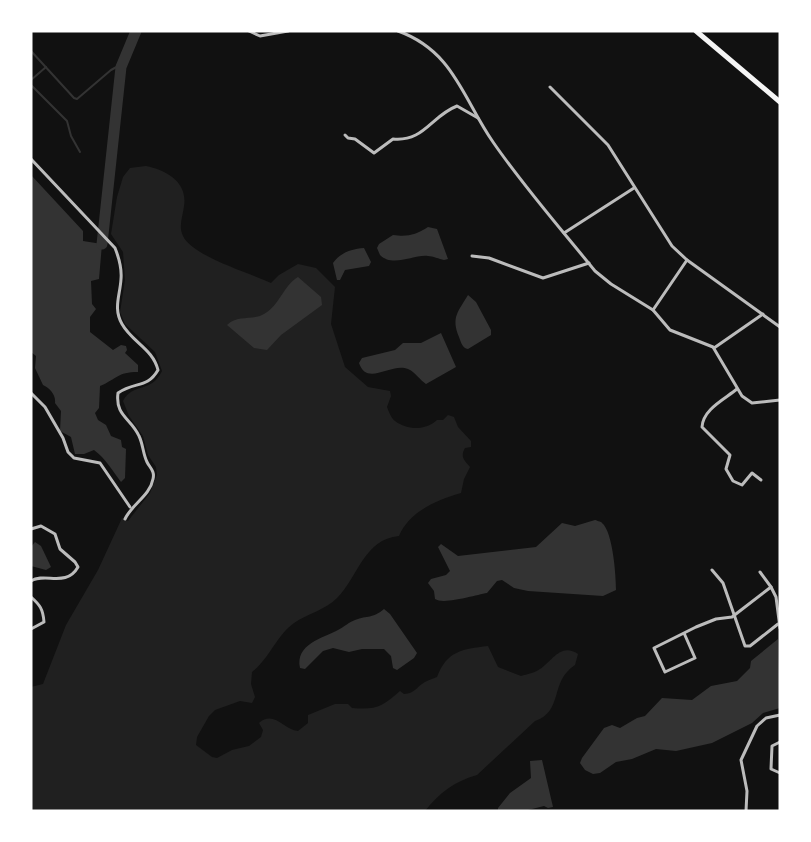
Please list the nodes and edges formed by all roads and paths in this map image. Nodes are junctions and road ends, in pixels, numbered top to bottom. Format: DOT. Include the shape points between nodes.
graph roads {
  1 [pos="248,31"];
  2 [pos="288,31"];
  3 [pos="398,31"];
  4 [pos="696,31"];
  5 [pos="550,87"];
  6 [pos="780,102"];
  7 [pos="479,119"];
  8 [pos="345,135"];
  9 [pos="31,159"];
  10 [pos="634,188"];
  11 [pos="564,233"];
  12 [pos="472,256"];
  13 [pos="687,260"];
  14 [pos="589,263"];
  15 [pos="653,310"];
  16 [pos="763,314"];
  17 [pos="780,327"];
  18 [pos="714,348"];
  19 [pos="738,389"];
  20 [pos="31,393"];
  21 [pos="780,400"];
  22 [pos="761,480"];
  23 [pos="130,507"];
  24 [pos="125,519"];
  25 [pos="31,529"];
  26 [pos="712,570"];
  27 [pos="760,572"];
  28 [pos="31,581"];
  29 [pos="771,587"];
  30 [pos="31,597"];
  31 [pos="734,615"];
  32 [pos="779,626"];
  33 [pos="31,629"];
  34 [pos="684,633"];
  35 [pos="780,715"];
  36 [pos="780,742"];
  37 [pos="780,773"];
  38 [pos="746,811"];
  1 -- 2 [label="street" via="260,36"];
  3 -- 7 [label="street" via="413,37 449,67"];
  4 -- 6 [label="main road"];
  5 -- 10 [label="street" via="608,145"];
  7 -- 8 [label="street" via="456,106 416,136 393,139 374,153"];
  7 -- 11 [label="street" via="492,141"];
  9 -- 23 [label="street" via="115,248 121,271 116,303 118,313 123,326 156,362 158,370 146,385 128,386 118,393 120,412 139,436 153,470 148,491"];
  10 -- 11 [label="street"];
  10 -- 13 [label="street" via="667,240"];
  11 -- 14 [label="street"];
  12 -- 14 [label="street" via="489,258 544,278"];
  13 -- 15 [label="street"];
  13 -- 16 [label="street"];
  14 -- 15 [label="street" via="611,284"];
  15 -- 18 [label="street" via="670,330"];
  16 -- 17 [label="street"];
  16 -- 18 [label="street"];
  18 -- 19 [label="street"];
  19 -- 21 [label="street" via="752,403"];
  19 -- 22 [label="street" via="716,404 702,421 702,427 730,455 726,469 733,481 742,485 752,473"];
  20 -- 23 [label="street" via="45,406 64,438 68,452 74,458 100,464"];
  23 -- 24 [label="street"];
  25 -- 28 [label="street" via="41,526 55,534 60,550 78,568 69,576"];
  26 -- 31 [label="street" via="723,583"];
  27 -- 29 [label="street"];
  29 -- 31 [label="street"];
  29 -- 32 [label="street" via="776,597"];
  30 -- 33 [label="street" via="44,612 44,622"];
  31 -- 32 [label="street" via="745,646 750,646"];
  31 -- 34 [label="street" via="696,627 679,635 654,648 666,672 695,658"];
  35 -- 38 [label="street" via="766,718 757,726 741,760 747,791"];
  36 -- 37 [label="street" via="772,746 772,769"];
}
